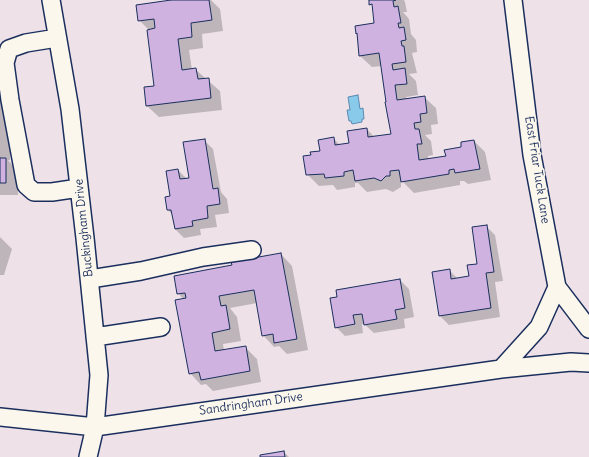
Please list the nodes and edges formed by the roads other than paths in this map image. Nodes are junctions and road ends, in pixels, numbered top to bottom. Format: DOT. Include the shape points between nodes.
graph roads {
  1 [pos="51,0"];
  2 [pos="513,0"];
  3 [pos="58,38"];
  4 [pos="79,188"];
  5 [pos="252,250"];
  6 [pos="90,280"];
  7 [pos="557,288"];
  8 [pos="161,327"];
  9 [pos="589,329"];
  10 [pos="95,337"];
  11 [pos="589,363"];
  12 [pos="501,369"];
  13 [pos="0,417"];
  14 [pos="95,427"];
  15 [pos="88,457"];
  1 -- 3 [label="street, Buckingham Drive"];
  2 -- 7 [label="street, East Friar Tuck Lane" via="532,155"];
  3 -- 4 [label="street, Buckingham Drive" via="70,109"];
  3 -- 4 [label="street" via="26,43 9,49 5,63 10,100 26,185 34,192"];
  4 -- 6 [label="street, Buckingham Drive"];
  5 -- 6 [label="street" via="203,257"];
  6 -- 10 [label="street, Buckingham Drive"];
  7 -- 9 [label="street, East Friar Tuck Lane"];
  7 -- 12 [label="street" via="539,327"];
  8 -- 10 [label="street"];
  10 -- 14 [label="street, Buckingham Drive" via="99,375"];
  11 -- 12 [label="street, Sandringham Drive" via="571,362"];
  12 -- 14 [label="street, Sandringham Drive"];
  13 -- 14 [label="street, Sandringham Drive"];
  14 -- 15 [label="street, Buckingham Drive"];
}
